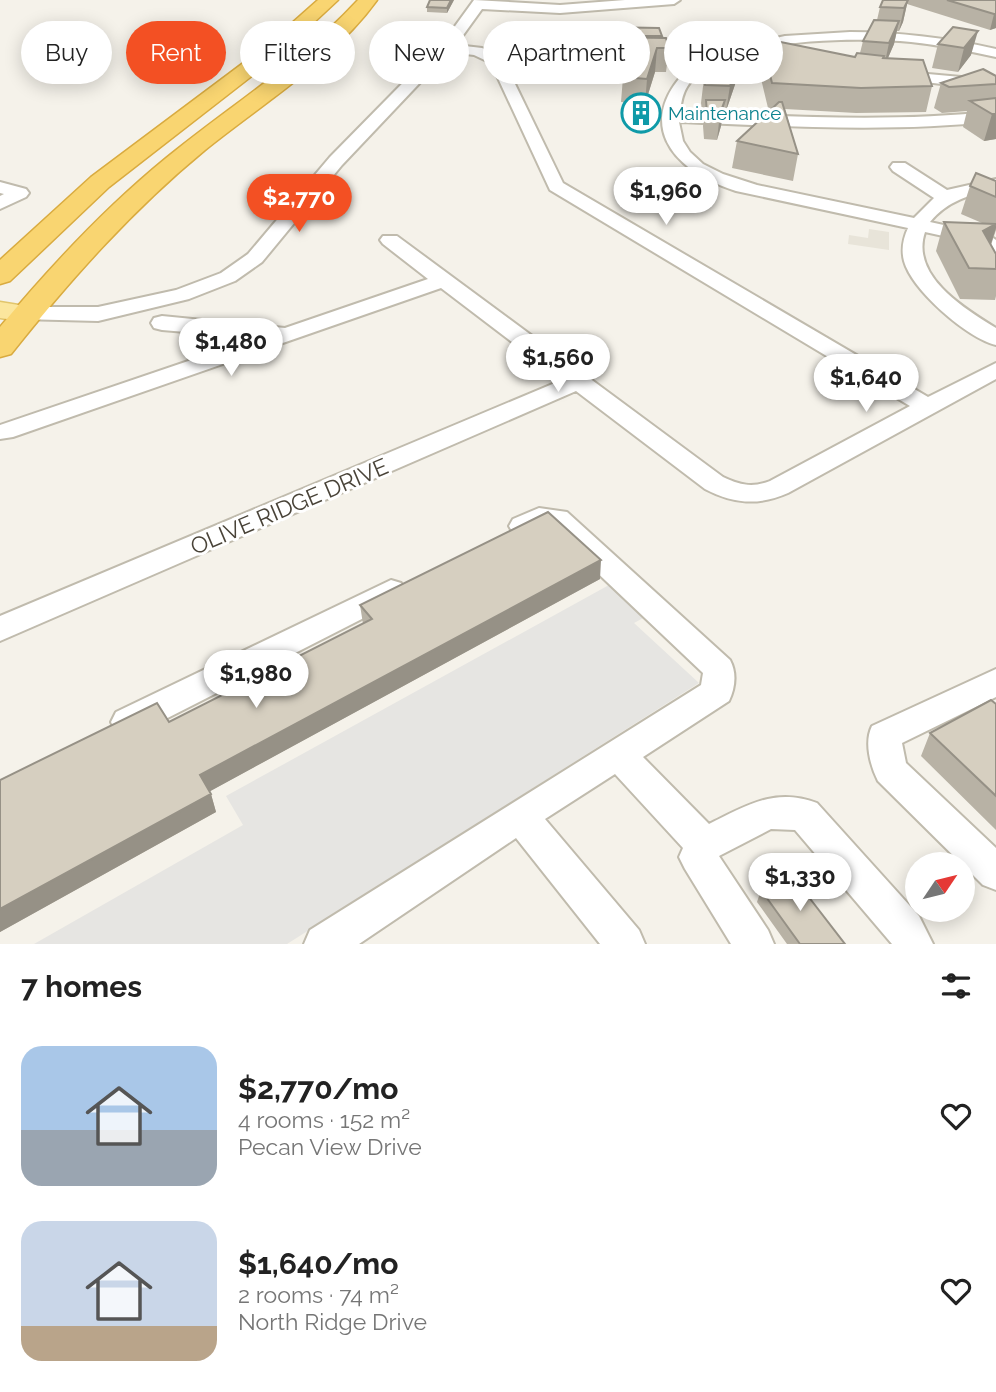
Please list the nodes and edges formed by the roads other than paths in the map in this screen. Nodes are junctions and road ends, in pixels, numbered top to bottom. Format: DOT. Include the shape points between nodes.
graph roads {
  1 [pos="329,0"];
  2 [pos="368,0"];
  3 [pos="674,0"];
  4 [pos="479,3"];
  5 [pos="466,21"];
  6 [pos="783,41"];
  7 [pos="469,50"];
  8 [pos="996,53"];
  9 [pos="880,73"];
  10 [pos="410,84"];
  11 [pos="682,84"];
  12 [pos="996,93"];
  13 [pos="996,116"];
  14 [pos="671,117"];
  15 [pos="899,167"];
  16 [pos="0,187"];
  17 [pos="992,188"];
  18 [pos="947,198"];
  19 [pos="0,203"];
  20 [pos="918,224"];
  21 [pos="390,240"];
  22 [pos="996,249"];
  23 [pos="0,275"];
  24 [pos="444,280"];
  25 [pos="14,312"];
  26 [pos="163,323"];
  27 [pos="289,334"];
  28 [pos="996,338"];
  29 [pos="0,347"];
  30 [pos="996,370"];
  31 [pos="578,382"];
  32 [pos="928,407"];
  33 [pos="4,432"];
  34 [pos="502,536"];
  35 [pos="414,580"];
  36 [pos="0,629"];
  37 [pos="996,682"];
  38 [pos="100,735"];
  39 [pos="618,754"];
  40 [pos="520,816"];
  41 [pos="705,845"];
  42 [pos="996,873"];
  43 [pos="324,944"];
  44 [pos="625,944"];
  45 [pos="754,944"];
  46 [pos="913,944"];
  1 -- 23 [label="highway" via="272,50 100,182"];
  2 -- 25 [label="highway" via="320,48 197,145"];
  3 -- 4 [label="street" via="560,9"];
  4 -- 5 [label="street"];
  6 -- 8 [label="street" via="903,37"];
  7 -- 32 [label="street" via="497,60 556,186"];
  9 -- 12 [label="street" via="961,82"];
  10 -- 25 [label="street" via="335,160 255,258 228,277 182,295 98,314"];
  11 -- 14 [label="street" via="672,102"];
  13 -- 14 [label="street" via="943,122"];
  14 -- 20 [label="street" via="681,156 704,172 740,187"];
  15 -- 18 [label="street"];
  16 -- 19 [label="street" via="20,193"];
  17 -- 18 [label="street"];
  18 -- 20 [label="street"];
  20 -- 22 [label="street" via="982,239"];
  20 -- 28 [label="street" via="912,244 918,271 969,322"];
  21 -- 24 [label="street"];
  24 -- 27 [label="street"];
  24 -- 31 [label="street"];
  25 -- 29 [label="highway"];
  26 -- 27 [label="street"];
  27 -- 33 [label="street"];
  30 -- 32 [label="street"];
  31 -- 32 [label="street" via="714,483 749,496 779,487"];
  31 -- 36 [label="street, OLIVE RIDGE DRIVE"];
  34 -- 39 [label="street" via="539,517 557,519 719,669 717,692"];
  35 -- 38 [label="street"];
  37 -- 42 [label="street" via="884,736 890,770"];
  39 -- 40 [label="street"];
  39 -- 41 [label="street"];
  40 -- 43 [label="street"];
  40 -- 44 [label="street"];
  41 -- 45 [label="street" via="698,857"];
  41 -- 46 [label="street" via="768,813 804,814 905,929"];
}
